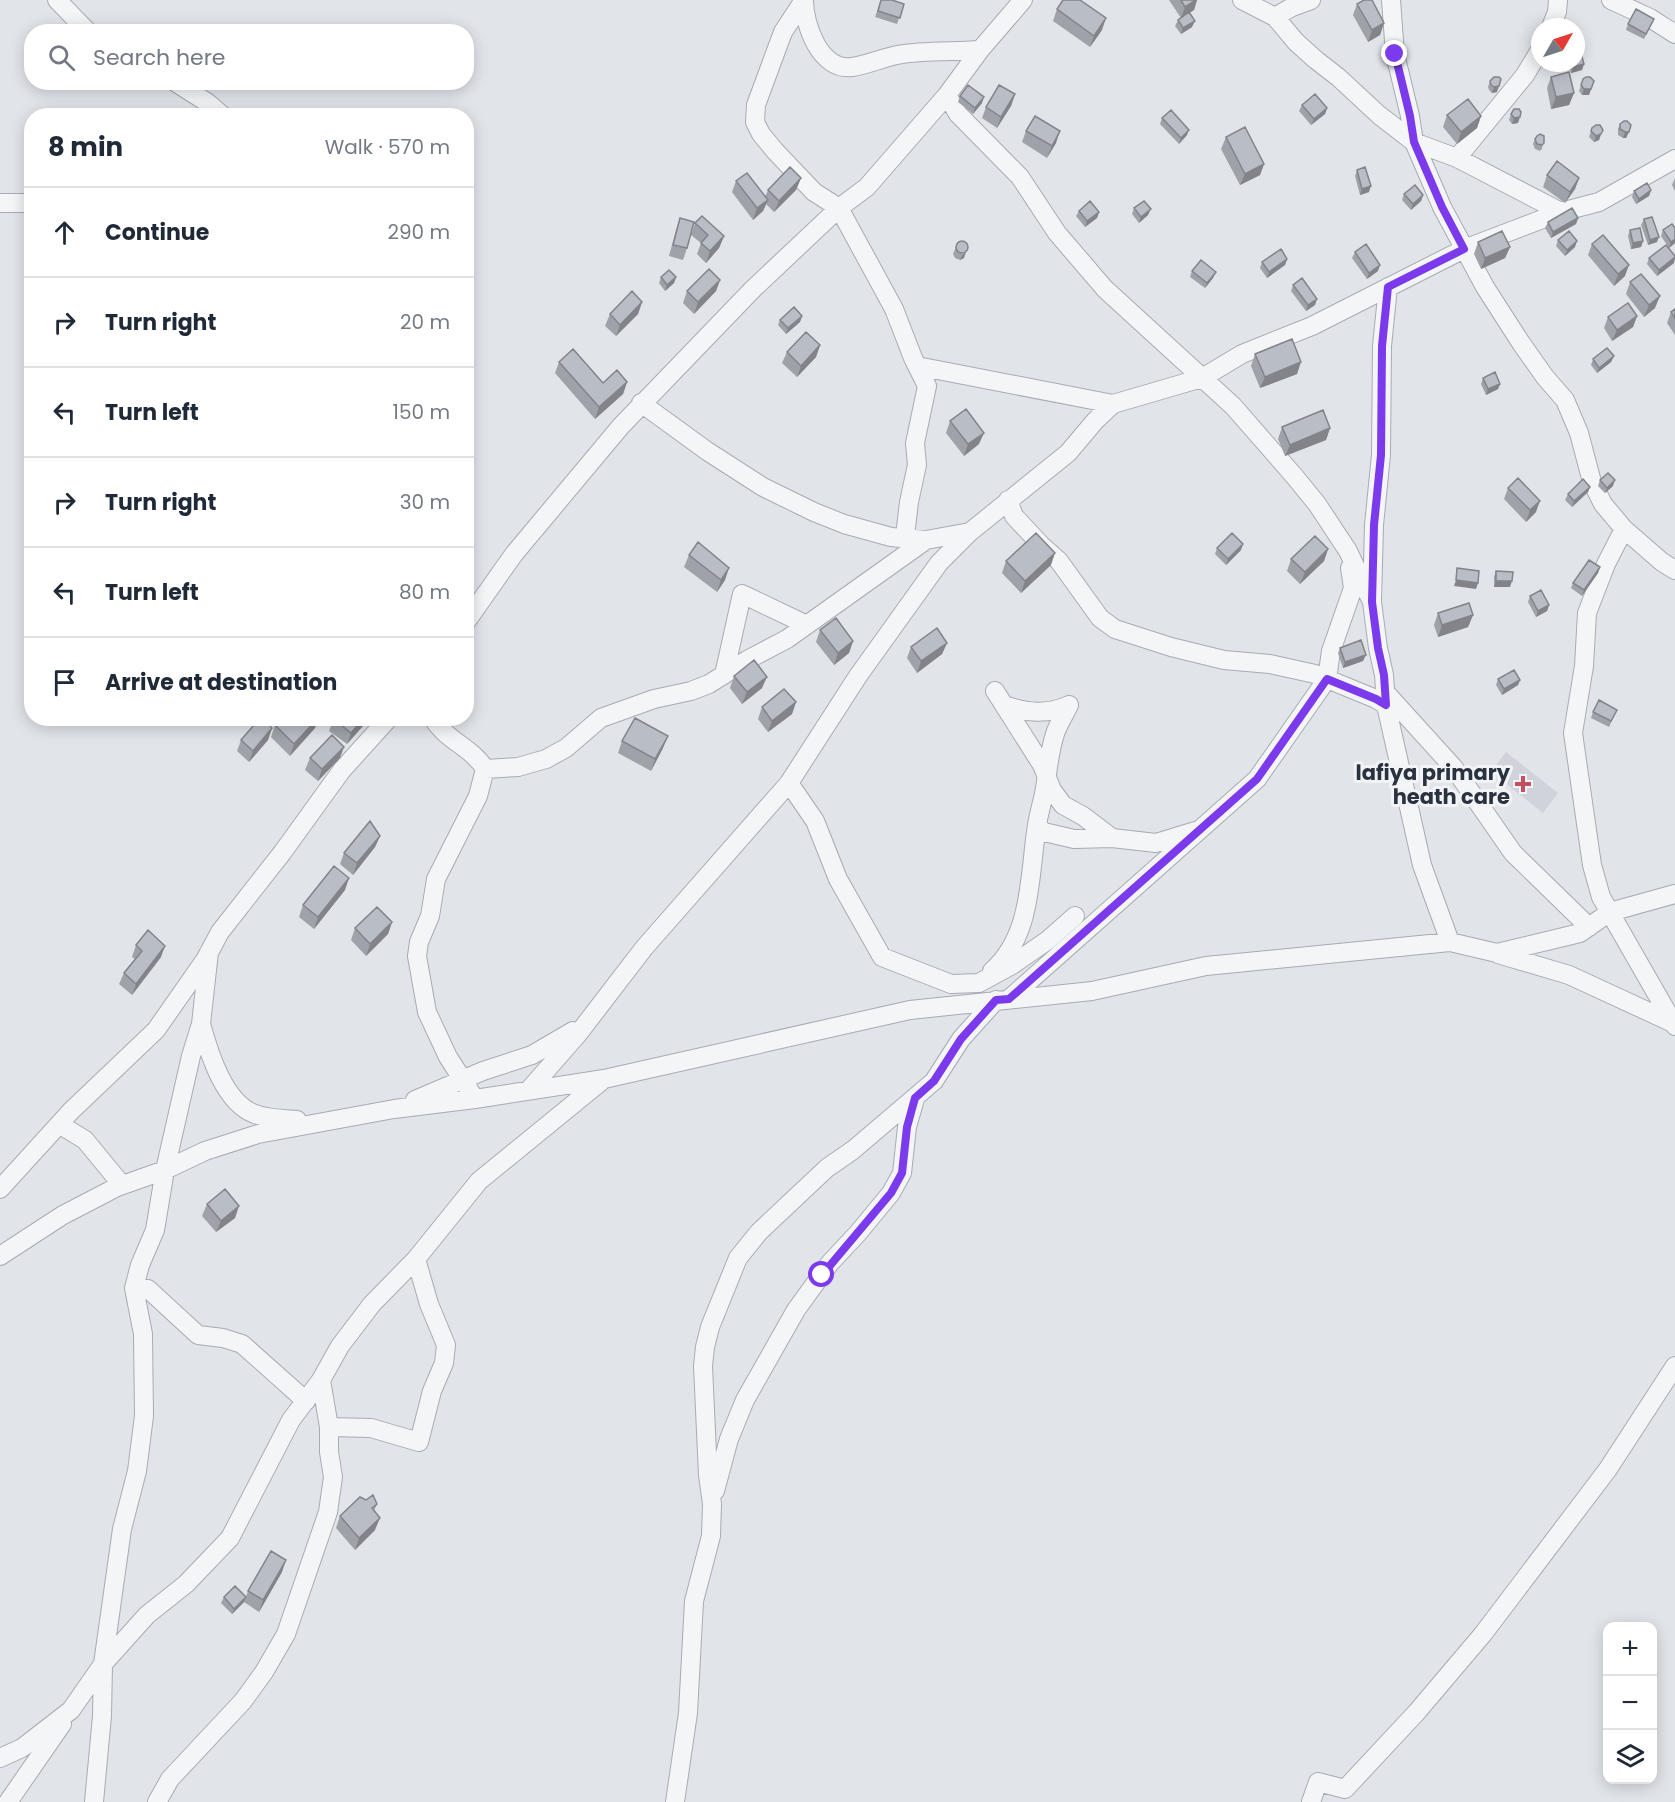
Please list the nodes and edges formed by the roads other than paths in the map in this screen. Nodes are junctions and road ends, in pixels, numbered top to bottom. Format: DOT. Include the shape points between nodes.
graph roads {
  1 [pos="57,0"];
  2 [pos="804,0"];
  3 [pos="1023,0"];
  4 [pos="1242,0"];
  5 [pos="1311,0"];
  6 [pos="1391,0"];
  7 [pos="1558,0"];
  8 [pos="1611,0"];
  9 [pos="1275,17"];
  10 [pos="1555,18"];
  11 [pos="80,24"];
  12 [pos="1675,34"];
  13 [pos="980,50"];
  14 [pos="1531,65"];
  15 [pos="188,90"];
  16 [pos="947,95"];
  17 [pos="214,108"];
  18 [pos="1414,142"];
  19 [pos="1458,158"];
  20 [pos="1675,159"];
  21 [pos="24,202"];
  22 [pos="0,203"];
  23 [pos="839,208"];
  24 [pos="1561,212"];
  25 [pos="1464,249"];
  26 [pos="1388,287"];
  27 [pos="917,366"];
  28 [pos="1202,378"];
  29 [pos="641,403"];
  30 [pos="1113,404"];
  31 [pos="1008,500"];
  32 [pos="1624,529"];
  33 [pos="970,532"];
  34 [pos="905,537"];
  35 [pos="926,540"];
  36 [pos="1348,551"];
  37 [pos="1675,570"];
  38 [pos="1372,602"];
  39 [pos="474,611"];
  40 [pos="807,625"];
  41 [pos="724,675"];
  42 [pos="1327,679"];
  43 [pos="1386,699"];
  44 [pos="382,726"];
  45 [pos="441,726"];
  46 [pos="485,769"];
  47 [pos="1046,777"];
  48 [pos="789,783"];
  49 [pos="1037,826"];
  50 [pos="1200,830"];
  51 [pos="1112,838"];
  52 [pos="1675,894"];
  53 [pos="1610,912"];
  54 [pos="1075,915"];
  55 [pos="1589,927"];
  56 [pos="1450,942"];
  57 [pos="209,952"];
  58 [pos="1497,953"];
  59 [pos="980,982"];
  60 [pos="1002,999"];
  61 [pos="595,1012"];
  62 [pos="201,1024"];
  63 [pos="1674,1024"];
  64 [pos="604,1079"];
  65 [pos="462,1080"];
  66 [pos="528,1091"];
  67 [pos="915,1098"];
  68 [pos="475,1099"];
  69 [pos="394,1109"];
  70 [pos="315,1122"];
  71 [pos="59,1124"];
  72 [pos="165,1170"];
  73 [pos="122,1185"];
  74 [pos="0,1188"];
  75 [pos="0,1256"];
  76 [pos="416,1259"];
  77 [pos="134,1288"];
  78 [pos="1675,1366"];
  79 [pos="321,1380"];
  80 [pos="306,1401"];
  81 [pos="329,1427"];
  82 [pos="712,1504"];
  83 [pos="103,1664"];
  84 [pos="71,1710"];
  85 [pos="0,1758"];
  86 [pos="8,1802"];
  87 [pos="94,1802"];
  88 [pos="158,1802"];
  89 [pos="675,1802"];
  90 [pos="1311,1802"];
  1 -- 11 [label="street"];
  2 -- 13 [label="street" via="808,28 831,63 850,68 897,55"];
  2 -- 23 [label="street" via="783,32 756,105 755,122 774,151 814,192"];
  3 -- 13 [label="street"];
  4 -- 9 [label="street"];
  5 -- 9 [label="street"];
  6 -- 18 [label="street" via="1395,54"];
  7 -- 10 [label="street"];
  8 -- 12 [label="street"];
  9 -- 18 [label="street" via="1316,60"];
  13 -- 16 [label="street"];
  14 -- 19 [label="street"];
  15 -- 17 [label="street"];
  16 -- 23 [label="street" via="867,187"];
  16 -- 28 [label="street" via="958,114 1020,177 1057,233 1105,289"];
  18 -- 19 [label="street"];
  18 -- 25 [label="street"];
  19 -- 24 [label="street"];
  20 -- 24 [label="street" via="1599,202"];
  21 -- 22 [label="street"];
  23 -- 27 [label="street" via="894,309"];
  23 -- 29 [label="street"];
  24 -- 25 [label="street"];
  25 -- 26 [label="street"];
  25 -- 32 [label="street" via="1521,343 1565,400 1592,482 1603,504"];
  26 -- 28 [label="street" via="1312,326 1242,354"];
  26 -- 38 [label="street"];
  27 -- 30 [label="street"];
  27 -- 34 [label="street" via="927,386 926,401 915,443 917,465"];
  28 -- 30 [label="street"];
  28 -- 36 [label="street" via="1233,406 1289,469"];
  29 -- 34 [label="street" via="706,452 763,487 844,524"];
  29 -- 39 [label="street" via="514,554"];
  30 -- 31 [label="street" via="1068,453"];
  31 -- 33 [label="street"];
  31 -- 42 [label="street" via="1014,516 1059,561 1100,618 1115,629 1224,660 1292,668"];
  32 -- 37 [label="street"];
  32 -- 53 [label="street" via="1587,613 1584,666 1573,733 1592,866"];
  33 -- 35 [label="street"];
  33 -- 48 [label="street" via="939,563 903,612"];
  34 -- 35 [label="street"];
  35 -- 40 [label="street"];
  36 -- 38 [label="street"];
  36 -- 42 [label="street" via="1353,588 1331,651"];
  38 -- 43 [label="street"];
  40 -- 41 [label="street"];
  40 -- 41 [label="street" via="742,594"];
  41 -- 46 [label="street" via="691,691 600,718 566,748 546,759 518,767"];
  42 -- 43 [label="street" via="1376,699"];
  42 -- 50 [label="street" via="1257,779"];
  43 -- 55 [label="street" via="1454,768 1513,853"];
  43 -- 56 [label="street" via="1422,865"];
  44 -- 57 [label="street" via="342,770"];
  45 -- 46 [label="street" via="479,758"];
  46 -- 65 [label="street" via="478,796 436,879 430,916 417,956 427,1012"];
  47 -- 47 [label="street" via="1055,732 1069,705 1048,712 1025,711 999,698"];
  47 -- 49 [label="street"];
  47 -- 51 [label="street" via="1063,805"];
  48 -- 59 [label="street" via="815,821 838,879 882,957 951,984"];
  48 -- 61 [label="street" via="644,948"];
  49 -- 51 [label="street" via="1044,832 1074,839"];
  49 -- 59 [label="street" via="1030,891 1022,923 1000,964"];
  50 -- 51 [label="street" via="1156,843"];
  50 -- 60 [label="street"];
  52 -- 53 [label="street"];
  53 -- 55 [label="street"];
  53 -- 63 [label="street"];
  54 -- 59 [label="street" via="1048,940"];
  55 -- 58 [label="street" via="1580,933"];
  56 -- 58 [label="street"];
  56 -- 60 [label="street" via="1206,966 1092,991"];
  57 -- 62 [label="street"];
  57 -- 71 [label="street" via="156,1030"];
  58 -- 63 [label="street" via="1569,975"];
  60 -- 64 [label="street" via="910,1010"];
  60 -- 67 [label="street" via="961,1039 934,1081"];
  61 -- 65 [label="street" via="566,1036 532,1055"];
  61 -- 66 [label="street"];
  62 -- 70 [label="street" via="209,1054 224,1085 241,1105 255,1114"];
  62 -- 72 [label="street" via="190,1056"];
  64 -- 66 [label="street"];
  64 -- 76 [label="street" via="479,1181"];
  65 -- 68 [label="street"];
  65 -- 69 [label="street"];
  66 -- 68 [label="street"];
  67 -- 82 [label="street" via="902,1173 891,1193 830,1263 796,1310 741,1409 729,1438"];
  67 -- 82 [label="street" via="827,1168 759,1232 738,1258 705,1347"];
  68 -- 69 [label="street"];
  69 -- 70 [label="street"];
  70 -- 72 [label="street" via="258,1134 205,1151"];
  71 -- 73 [label="street" via="85,1140"];
  71 -- 74 [label="street"];
  72 -- 73 [label="street"];
  72 -- 77 [label="street" via="155,1230"];
  73 -- 75 [label="street" via="63,1215"];
  76 -- 79 [label="street" via="372,1304 340,1346"];
  76 -- 81 [label="street" via="446,1345 419,1442 371,1428"];
  77 -- 80 [label="street" via="148,1289 198,1335 242,1344"];
  77 -- 83 [label="street" via="143,1334 144,1416 137,1471 122,1529"];
  78 -- 90 [label="street" via="1608,1469 1483,1634 1345,1789 1318,1782"];
  79 -- 80 [label="street"];
  79 -- 81 [label="street"];
  80 -- 83 [label="street" via="291,1420 230,1538 186,1584 147,1615"];
  81 -- 88 [label="street" via="333,1477 328,1512 286,1634 243,1701 170,1779"];
  82 -- 89 [label="street" via="711,1536 694,1601 688,1713"];
  83 -- 84 [label="street"];
  83 -- 87 [label="street"];
  84 -- 85 [label="street" via="22,1748"];
  84 -- 86 [label="street"];
}
